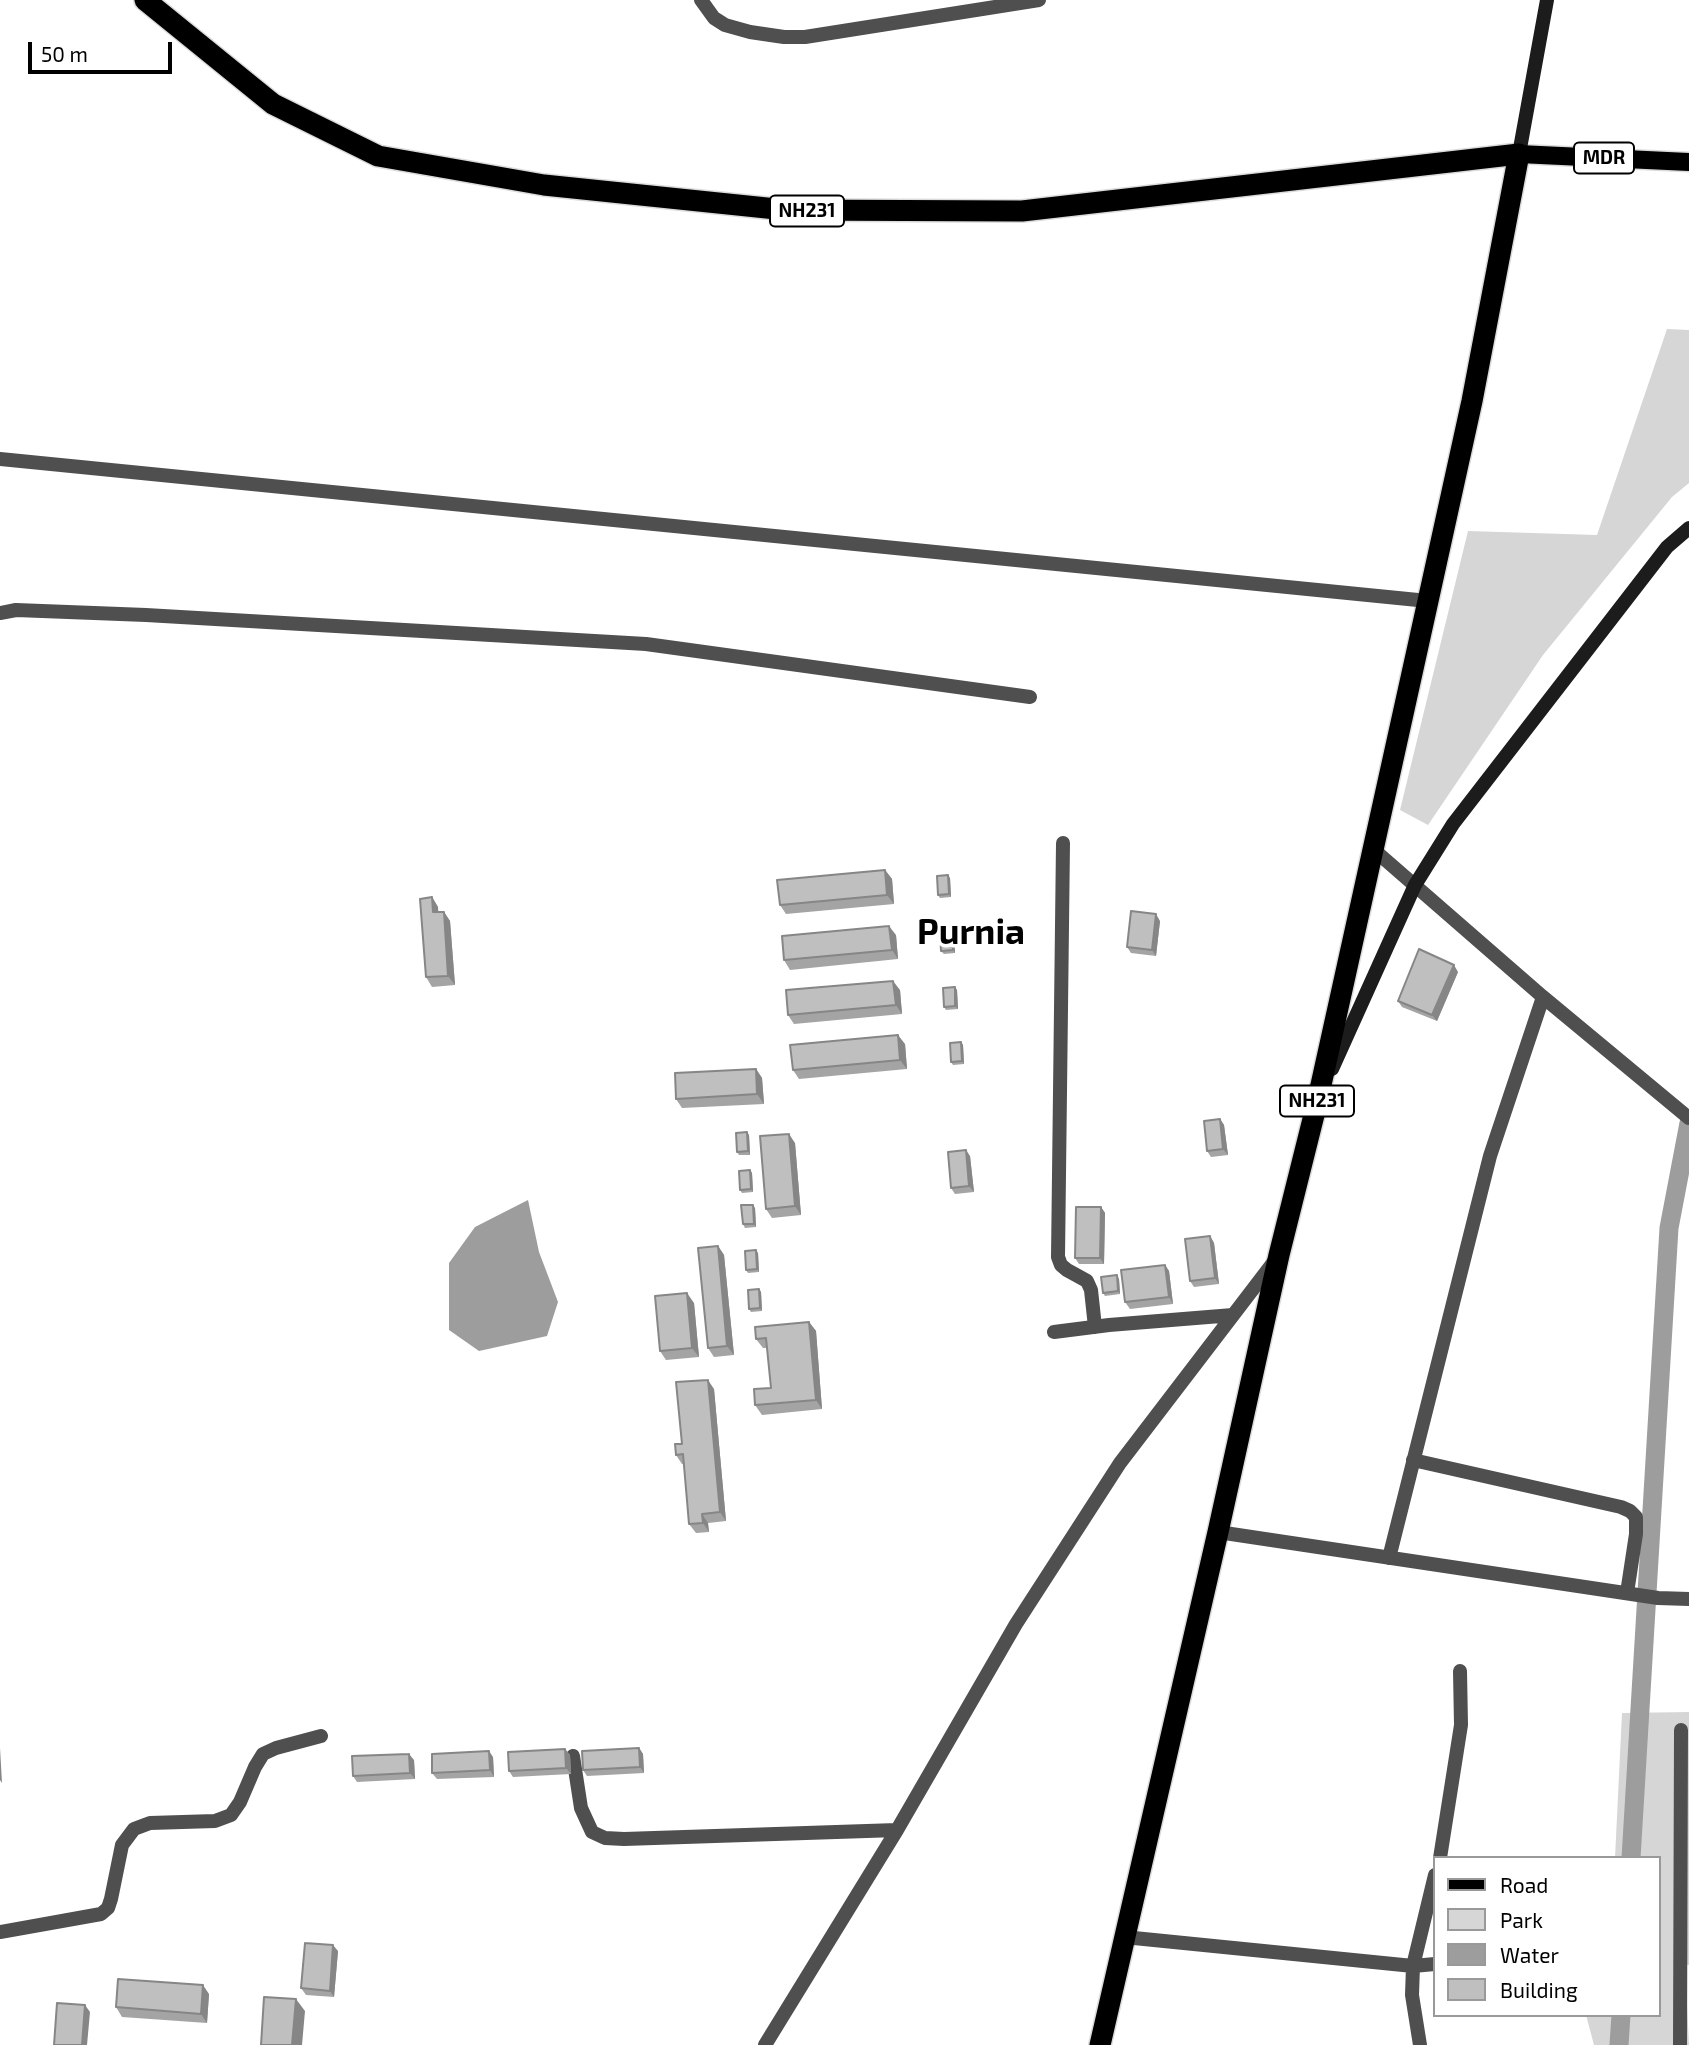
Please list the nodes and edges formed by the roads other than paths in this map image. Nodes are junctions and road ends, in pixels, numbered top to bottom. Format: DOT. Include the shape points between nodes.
graph roads {
  1 [pos="145,0"];
  2 [pos="701,0"];
  3 [pos="1039,0"];
  4 [pos="1547,0"];
  5 [pos="986,4"];
  6 [pos="1519,154"];
  7 [pos="1689,162"];
  8 [pos="0,459"];
  9 [pos="1689,528"];
  10 [pos="1428,601"];
  11 [pos="0,613"];
  12 [pos="1030,697"];
  13 [pos="1063,843"];
  14 [pos="1373,849"];
  15 [pos="1415,885"];
  16 [pos="1543,997"];
  17 [pos="1317,1103"];
  18 [pos="1689,1118"];
  19 [pos="1279,1255"];
  20 [pos="1233,1315"];
  21 [pos="1095,1326"];
  22 [pos="1054,1332"];
  23 [pos="1413,1460"];
  24 [pos="1218,1532"];
  25 [pos="1389,1558"];
  26 [pos="1632,1593"];
  27 [pos="1689,1599"];
  28 [pos="1460,1671"];
  29 [pos="1681,1730"];
  30 [pos="321,1736"];
  31 [pos="573,1756"];
  32 [pos="897,1830"];
  33 [pos="1440,1856"];
  34 [pos="1434,1879"];
  35 [pos="0,1932"];
  36 [pos="1124,1937"];
  37 [pos="1434,1964"];
  38 [pos="1413,1966"];
  39 [pos="765,2045"];
  40 [pos="1100,2045"];
  41 [pos="1420,2045"];
  42 [pos="1680,2045"];
  1 -- 6 [label="highway, NH231" via="273,104 378,156 544,185 786,211 1022,211"];
  2 -- 5 [label="street" via="725,25 784,37"];
  3 -- 5 [label="street"];
  4 -- 6 [label="street"];
  6 -- 7 [label="main road, MDR"];
  6 -- 10 [label="highway, NH231"];
  8 -- 10 [label="street"];
  9 -- 15 [label="street" via="1667,547 1453,824"];
  10 -- 14 [label="highway, NH231"];
  11 -- 12 [label="street" via="133,614 646,644"];
  13 -- 21 [label="street" via="1058,1257 1067,1270 1087,1281"];
  14 -- 15 [label="street"];
  14 -- 17 [label="highway, NH231"];
  15 -- 16 [label="street"];
  15 -- 17 [label="street"];
  16 -- 18 [label="street"];
  16 -- 23 [label="street" via="1490,1156"];
  17 -- 19 [label="highway, NH231"];
  19 -- 20 [label="street"];
  19 -- 24 [label="highway, NH231"];
  20 -- 21 [label="street"];
  20 -- 32 [label="street" via="1120,1463 1016,1624"];
  21 -- 22 [label="street"];
  23 -- 25 [label="street"];
  23 -- 26 [label="street" via="1630,1511 1636,1517"];
  24 -- 25 [label="street"];
  24 -- 36 [label="highway, NH231"];
  25 -- 26 [label="street"];
  26 -- 27 [label="street"];
  28 -- 33 [label="street" via="1461,1725"];
  29 -- 42 [label="street"];
  30 -- 35 [label="street" via="263,1754 231,1815 215,1821 150,1823 135,1829 122,1845 111,1899 101,1914"];
  31 -- 32 [label="street" via="581,1808 592,1832 605,1838"];
  32 -- 39 [label="street"];
  34 -- 38 [label="street"];
  36 -- 38 [label="street"];
  36 -- 40 [label="highway, NH231"];
  37 -- 38 [label="street"];
  38 -- 41 [label="street" via="1412,1995"];
}
